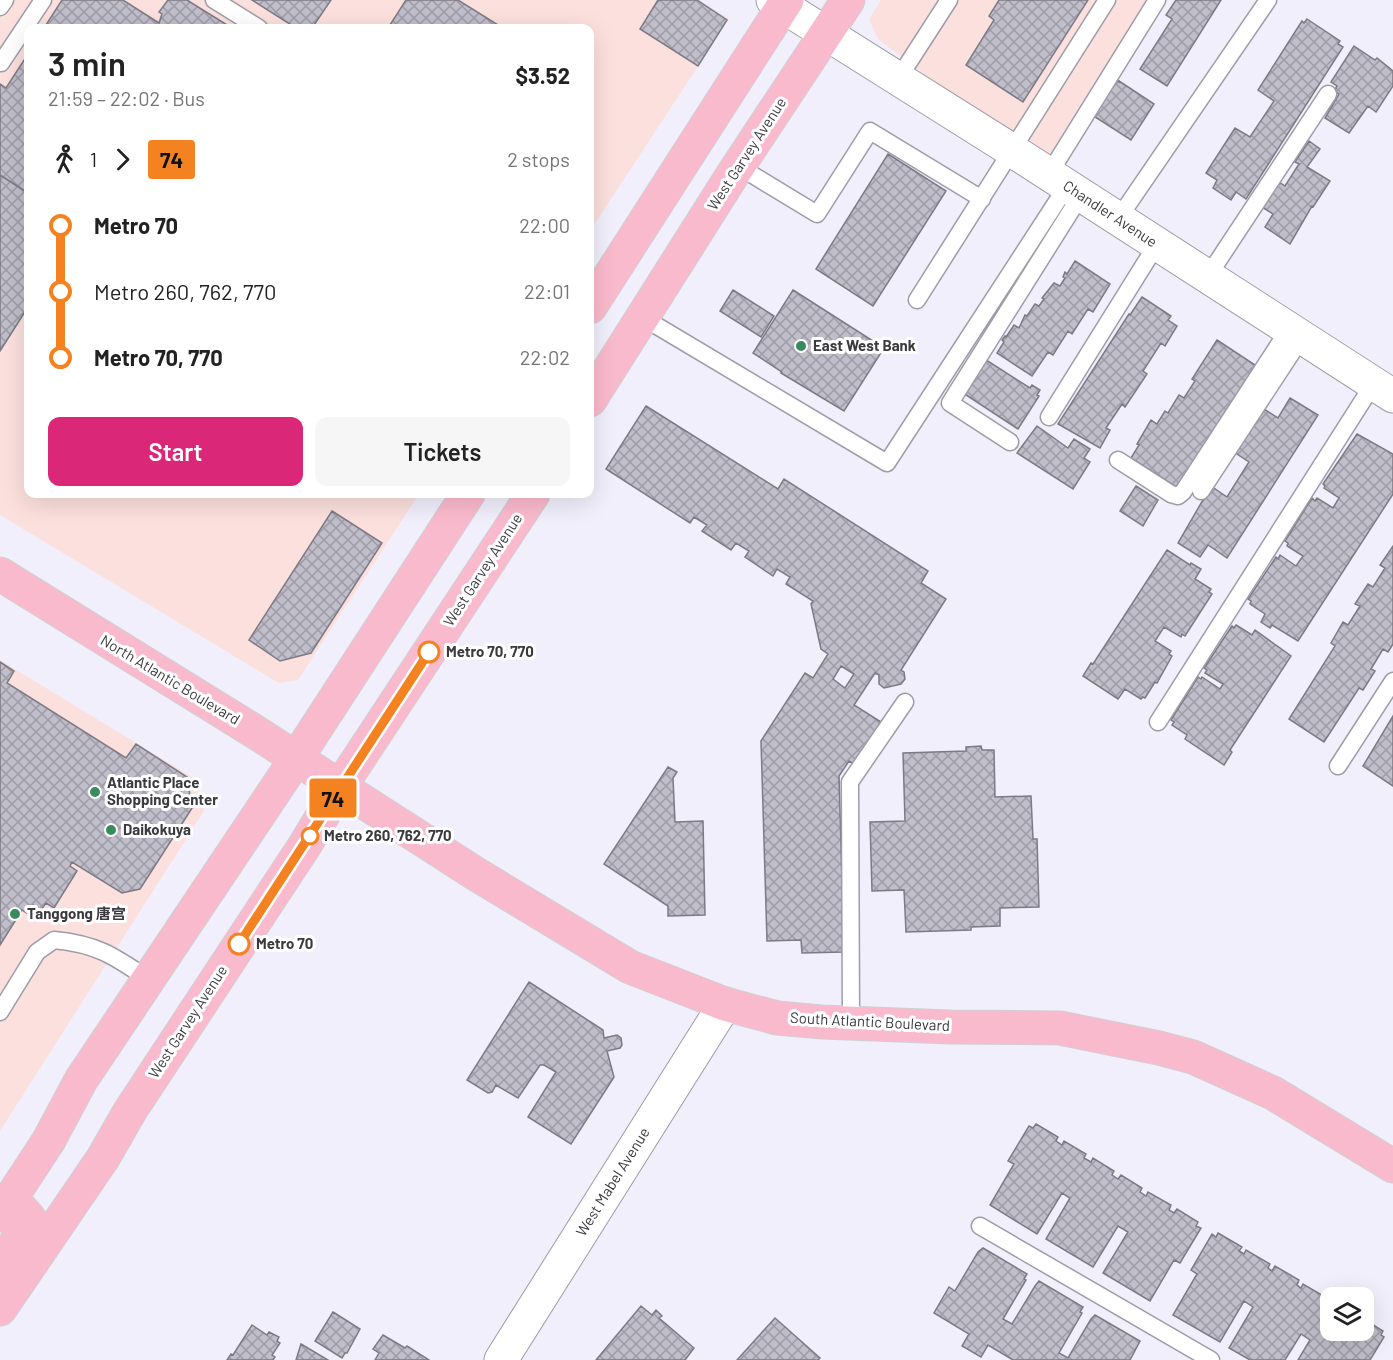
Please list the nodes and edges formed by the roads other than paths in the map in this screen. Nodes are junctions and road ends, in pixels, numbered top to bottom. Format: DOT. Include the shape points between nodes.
graph roads {
  1 [pos="5,0"];
  2 [pos="43,0"];
  3 [pos="214,0"];
  4 [pos="848,0"];
  5 [pos="949,0"];
  6 [pos="1107,0"];
  7 [pos="1157,0"];
  8 [pos="1268,0"];
  9 [pos="781,2"];
  10 [pos="0,7"];
  11 [pos="27,24"];
  12 [pos="253,24"];
  13 [pos="24,28"];
  14 [pos="827,34"];
  15 [pos="0,63"];
  16 [pos="898,79"];
  17 [pos="1328,94"];
  18 [pos="1013,151"];
  19 [pos="738,166"];
  20 [pos="1066,185"];
  21 [pos="982,199"];
  22 [pos="1118,219"];
  23 [pos="1157,244"];
  24 [pos="1208,276"];
  25 [pos="916,300"];
  26 [pos="594,301"];
  27 [pos="642,316"];
  28 [pos="1296,333"];
  29 [pos="594,388"];
  30 [pos="1384,389"];
  31 [pos="1049,417"];
  32 [pos="1010,442"];
  33 [pos="1118,460"];
  34 [pos="1201,491"];
  35 [pos="465,498"];
  36 [pos="530,498"];
  37 [pos="0,574"];
  38 [pos="1393,681"];
  39 [pos="905,702"];
  40 [pos="1158,722"];
  41 [pos="296,759"];
  42 [pos="1338,766"];
  43 [pos="340,787"];
  44 [pos="148,979"];
  45 [pos="725,1004"];
  46 [pos="0,1012"];
  47 [pos="850,1023"];
  48 [pos="1393,1166"];
  49 [pos="6,1207"];
  50 [pos="980,1226"];
  51 [pos="0,1266"];
  52 [pos="0,1309"];
  53 [pos="501,1360"];
  54 [pos="1211,1360"];
  1 -- 10 [label="lane"];
  2 -- 11 [label="lane"];
  3 -- 12 [label="lane"];
  4 -- 14 [label="main road, West Garvey Avenue"];
  5 -- 16 [label="lane"];
  6 -- 18 [label="lane"];
  7 -- 20 [label="lane"];
  8 -- 22 [label="lane"];
  9 -- 14 [label="street, Chandler Avenue"];
  9 -- 26 [label="main road"];
  13 -- 15 [label="lane"];
  14 -- 16 [label="street, Chandler Avenue"];
  14 -- 19 [label="main road, West Garvey Avenue"];
  16 -- 18 [label="street, Chandler Avenue"];
  17 -- 24 [label="lane"];
  18 -- 20 [label="street, Chandler Avenue"];
  18 -- 21 [label="lane"];
  19 -- 21 [label="lane" via="817,214 870,131"];
  19 -- 27 [label="main road, West Garvey Avenue"];
  20 -- 22 [label="street, Chandler Avenue"];
  20 -- 27 [label="lane" via="886,464"];
  20 -- 32 [label="lane" via="950,403"];
  21 -- 25 [label="lane"];
  22 -- 23 [label="street, Chandler Avenue"];
  23 -- 24 [label="street, Chandler Avenue"];
  23 -- 31 [label="lane"];
  24 -- 28 [label="street, Chandler Avenue"];
  27 -- 29 [label="main road, West Garvey Avenue"];
  28 -- 30 [label="street, Chandler Avenue"];
  28 -- 33 [label="lane" via="1178,496"];
  28 -- 34 [label="lane"];
  30 -- 40 [label="lane"];
  35 -- 41 [label="main road"];
  36 -- 43 [label="main road, West Garvey Avenue"];
  37 -- 41 [label="main road, North Atlantic Boulevard"];
  38 -- 42 [label="lane"];
  39 -- 47 [label="lane" via="850,782"];
  41 -- 43 [label="main road, North Atlantic Boulevard"];
  41 -- 44 [label="main road"];
  43 -- 45 [label="main road, South Atlantic Boulevard" via="630,967"];
  43 -- 52 [label="main road, West Garvey Avenue" via="103,1158"];
  44 -- 46 [label="lane" via="113,955 54,940 37,952"];
  44 -- 49 [label="main road" via="81,1080"];
  45 -- 47 [label="main road, South Atlantic Boulevard" via="777,1018"];
  45 -- 53 [label="street, West Mabel Avenue"];
  47 -- 48 [label="main road, South Atlantic Boulevard" via="1060,1028 1159,1048 1192,1057 1273,1093"];
  49 -- 51 [label="main road" via="29,1218"];
  50 -- 54 [label="lane"];
}
